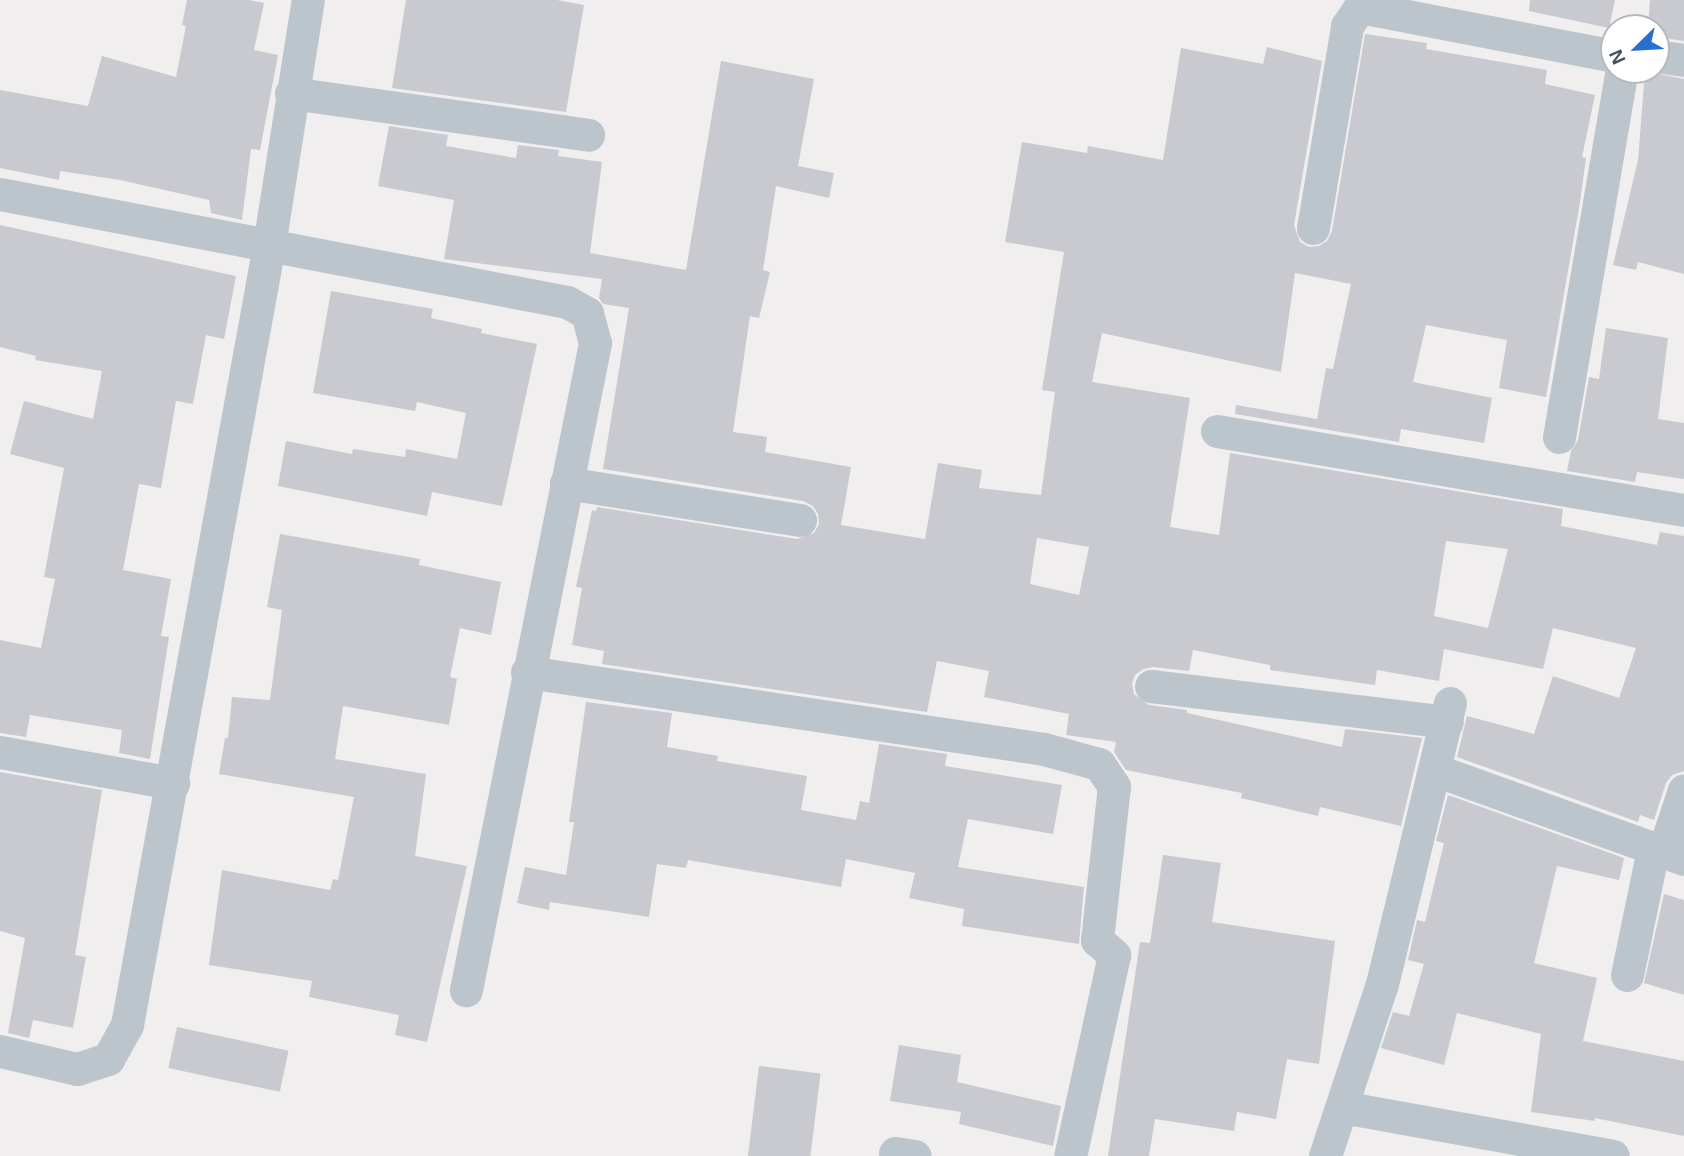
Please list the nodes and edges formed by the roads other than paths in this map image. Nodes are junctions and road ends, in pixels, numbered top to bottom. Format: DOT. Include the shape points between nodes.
graph roads {
  1 [pos="308,0"];
  2 [pos="1600,53"];
  3 [pos="1620,84"];
  4 [pos="291,93"];
  5 [pos="588,135"];
  6 [pos="0,194"];
  7 [pos="1314,228"];
  8 [pos="269,245"];
  9 [pos="1217,431"];
  10 [pos="1559,437"];
  11 [pos="566,483"];
  12 [pos="1684,510"];
  13 [pos="800,520"];
  14 [pos="527,672"];
  15 [pos="1151,686"];
  16 [pos="0,752"];
  17 [pos="1435,770"];
  18 [pos="173,783"];
  19 [pos="1684,790"];
  20 [pos="1667,854"];
  21 [pos="1627,975"];
  22 [pos="466,990"];
  23 [pos="0,1051"];
  24 [pos="1342,1107"];
  25 [pos="1070,1156"];
  26 [pos="1325,1156"];
  27 [pos="1613,1156"];
  1 -- 4 [label="street"];
  2 -- 7 [label="street" via="1360,7 1347,26"];
  3 -- 10 [label="street"];
  4 -- 5 [label="street"];
  4 -- 8 [label="street"];
  6 -- 8 [label="street"];
  8 -- 11 [label="street" via="567,302 587,313 595,343"];
  8 -- 18 [label="street"];
  9 -- 12 [label="street"];
  11 -- 13 [label="street"];
  11 -- 14 [label="street"];
  14 -- 22 [label="street"];
  14 -- 25 [label="street" via="1044,749 1099,764 1114,786 1097,940 1114,955"];
  15 -- 17 [label="street" via="1449,712"];
  16 -- 18 [label="street"];
  17 -- 20 [label="street"];
  17 -- 24 [label="street" via="1382,984"];
  18 -- 23 [label="street" via="127,1025 108,1059 77,1069"];
  19 -- 20 [label="street"];
  20 -- 21 [label="street"];
  24 -- 26 [label="street"];
  24 -- 27 [label="street"];
}
